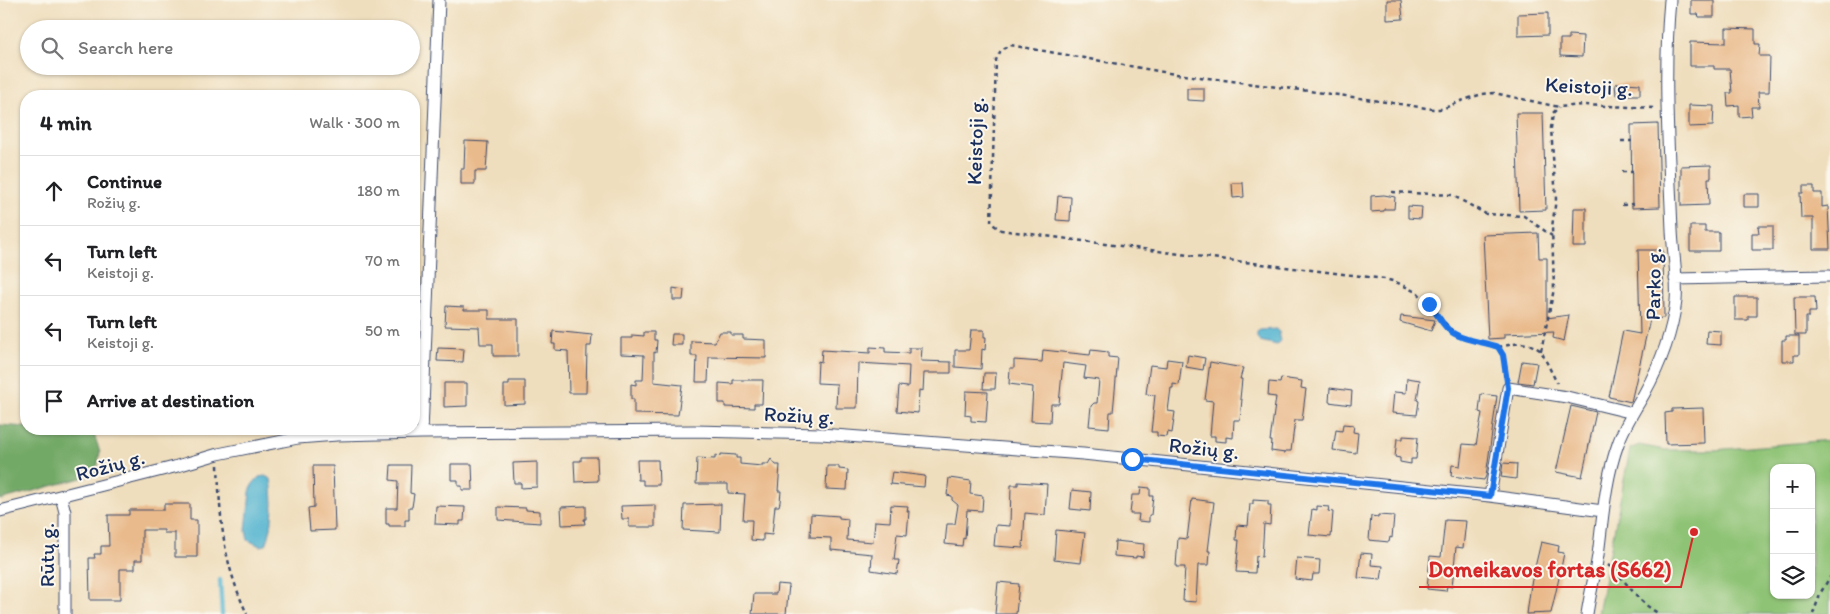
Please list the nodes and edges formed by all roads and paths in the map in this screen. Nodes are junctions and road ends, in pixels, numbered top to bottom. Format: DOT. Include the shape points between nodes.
graph roads {
  1 [pos="439,0"];
  2 [pos="1670,0"];
  3 [pos="1559,107"];
  4 [pos="1668,108"];
  5 [pos="1621,141"];
  6 [pos="1632,141"];
  7 [pos="1622,172"];
  8 [pos="1633,172"];
  9 [pos="1392,192"];
  10 [pos="1622,204"];
  11 [pos="1634,204"];
  12 [pos="1552,236"];
  13 [pos="1830,276"];
  14 [pos="1675,278"];
  15 [pos="1498,347"];
  16 [pos="1542,351"];
  17 [pos="1508,388"];
  18 [pos="1567,396"];
  19 [pos="1633,413"];
  20 [pos="422,433"];
  21 [pos="364,435"];
  22 [pos="218,454"];
  23 [pos="61,496"];
  24 [pos="1490,496"];
  25 [pos="1603,510"];
  26 [pos="0,512"];
  27 [pos="1598,556"];
  28 [pos="1830,577"];
  29 [pos="1653,612"];
  30 [pos="65,614"];
  31 [pos="247,614"];
  32 [pos="1587,614"];
  33 [pos="1660,614"];
  34 [pos="1813,614"];
  1 -- 20 [label="street"];
  2 -- 4 [label="street, Parko g."];
  3 -- 4 [label="path, Keistoji g."];
  3 -- 12 [label="path" via="1554,113 1551,128 1556,199"];
  3 -- 15 [label="path, Keistoji g." via="1494,93 1482,94 1442,109 1410,107 1329,93 1169,73 1010,45 1001,50 996,60 991,223 1001,230 1385,279 1418,293 1459,336"];
  4 -- 14 [label="street, Parko g."];
  5 -- 6 [label="path"];
  7 -- 8 [label="path"];
  9 -- 12 [label="path" via="1452,195 1486,214 1524,216"];
  10 -- 11 [label="path"];
  12 -- 16 [label="path" via="1554,289"];
  13 -- 14 [label="street"];
  14 -- 19 [label="street, Parko g." via="1676,300 1670,334"];
  15 -- 16 [label="path" via="1512,343 1530,344"];
  15 -- 17 [label="path" via="1503,355"];
  16 -- 18 [label="path" via="1554,379"];
  17 -- 18 [label="street"];
  17 -- 24 [label="street"];
  18 -- 19 [label="street"];
  19 -- 25 [label="street, Parko g." via="1618,444"];
  20 -- 24 [label="street, Rožių g." via="694,431 822,434 1083,454"];
  21 -- 22 [label="street, Rožių g." via="306,437"];
  22 -- 23 [label="street, Rožių g."];
  22 -- 31 [label="path" via="224,542 236,590"];
  23 -- 26 [label="street, Rožių g."];
  23 -- 30 [label="street, Rūtų g."];
  24 -- 25 [label="street, Rožių g."];
  25 -- 27 [label="street, Parko g."];
  27 -- 29 [label="path"];
  27 -- 32 [label="street, Parko g."];
  28 -- 34 [label="path" via="1820,592"];
  29 -- 33 [label="path"];
}
